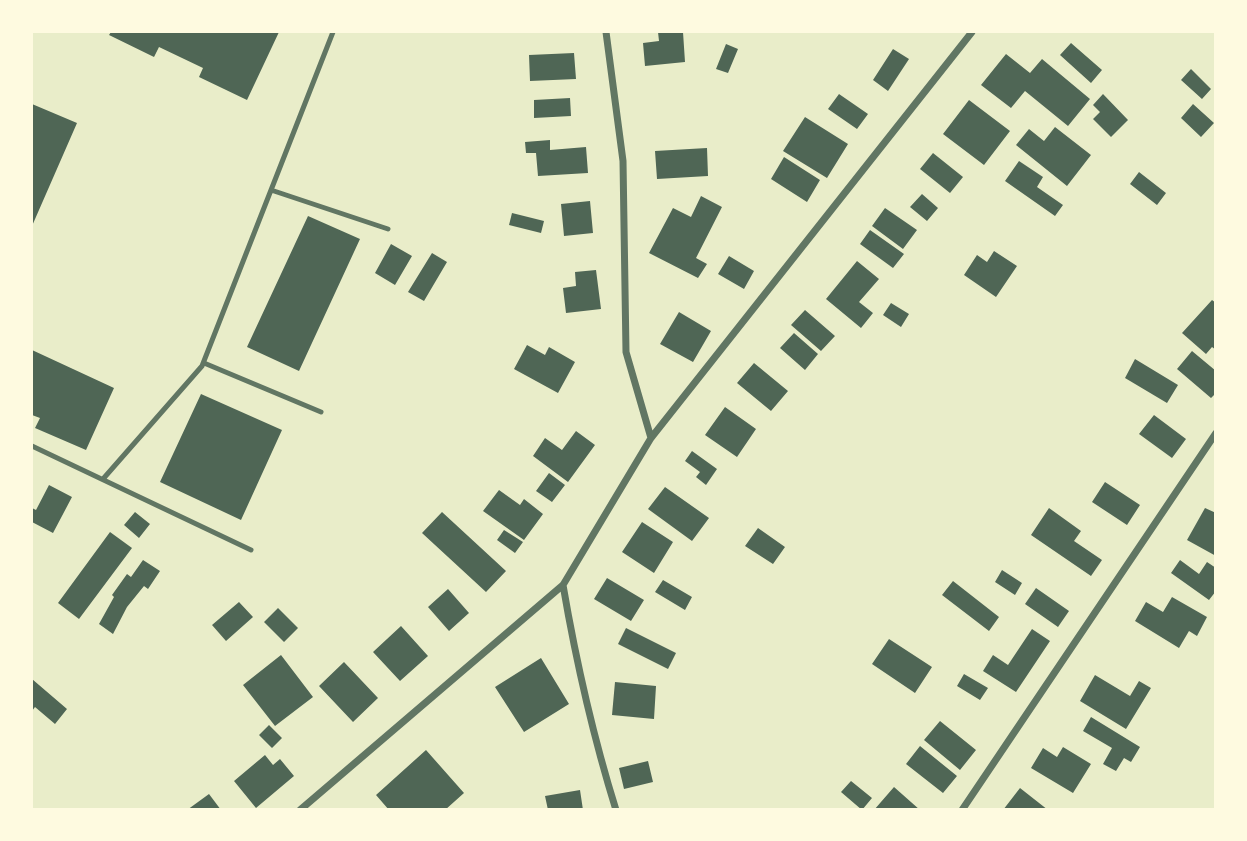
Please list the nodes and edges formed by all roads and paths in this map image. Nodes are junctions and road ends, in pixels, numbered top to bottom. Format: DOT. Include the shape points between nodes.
graph roads {
  1 [pos="333,32"];
  2 [pos="606,32"];
  3 [pos="972,32"];
  4 [pos="271,190"];
  5 [pos="387,229"];
  6 [pos="204,363"];
  7 [pos="321,412"];
  8 [pos="1216,433"];
  9 [pos="651,438"];
  10 [pos="32,446"];
  11 [pos="103,479"];
  12 [pos="251,550"];
  13 [pos="564,585"];
  14 [pos="300,810"];
  15 [pos="616,810"];
  16 [pos="962,810"];
  1 -- 4 [label="lane"];
  2 -- 9 [label="street" via="623,161 626,352"];
  3 -- 9 [label="street"];
  4 -- 5 [label="lane"];
  4 -- 6 [label="lane"];
  6 -- 7 [label="lane"];
  6 -- 11 [label="lane"];
  8 -- 16 [label="street"];
  9 -- 13 [label="street"];
  10 -- 11 [label="lane"];
  11 -- 12 [label="lane"];
  13 -- 14 [label="street"];
  13 -- 15 [label="street" via="600,758"];
}
